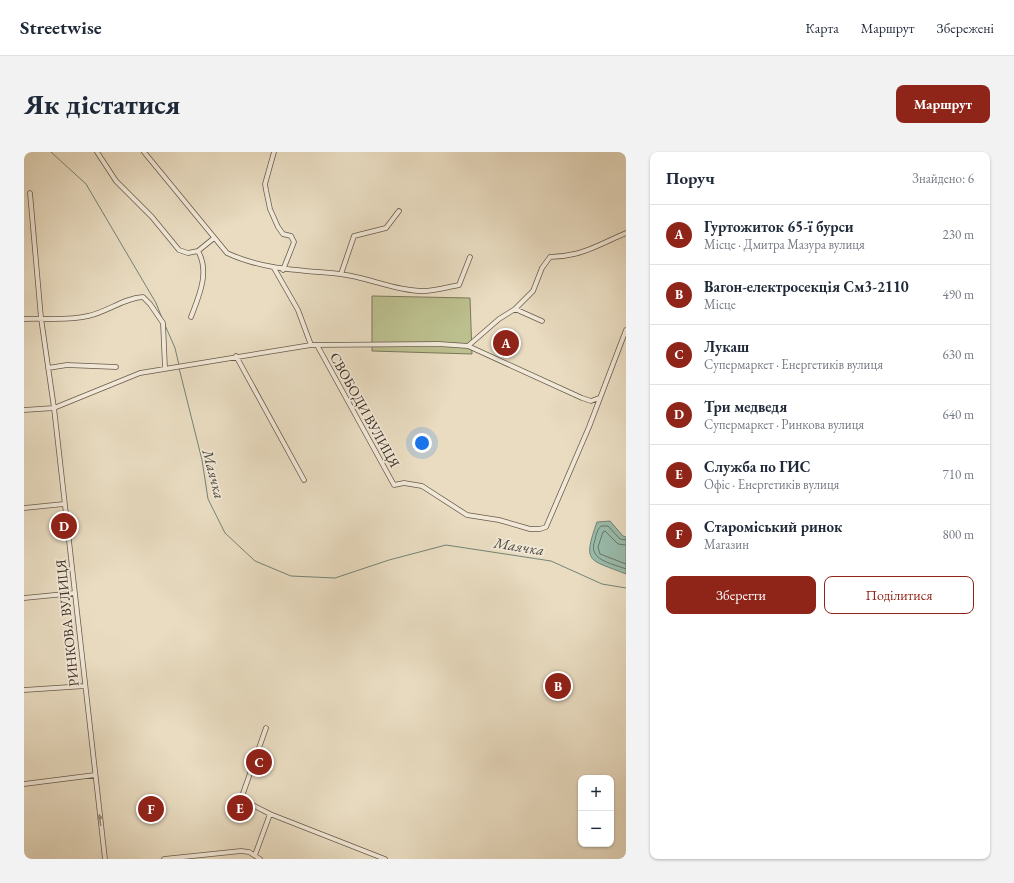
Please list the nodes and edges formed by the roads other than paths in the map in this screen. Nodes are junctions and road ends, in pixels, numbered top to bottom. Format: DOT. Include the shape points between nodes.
graph roads {
  1 [pos="97,152"];
  2 [pos="144,152"];
  3 [pos="274,152"];
  4 [pos="30,193"];
  5 [pos="399,211"];
  6 [pos="626,233"];
  7 [pos="214,238"];
  8 [pos="198,251"];
  9 [pos="470,257"];
  10 [pos="274,268"];
  11 [pos="283,270"];
  12 [pos="341,274"];
  13 [pos="515,309"];
  14 [pos="191,317"];
  15 [pos="41,318"];
  16 [pos="24,319"];
  17 [pos="542,321"];
  18 [pos="626,330"];
  19 [pos="311,345"];
  20 [pos="317,345"];
  21 [pos="468,346"];
  22 [pos="236,356"];
  23 [pos="116,367"];
  24 [pos="48,368"];
  25 [pos="167,368"];
  26 [pos="599,398"];
  27 [pos="54,408"];
  28 [pos="24,410"];
  29 [pos="304,480"];
  30 [pos="64,504"];
  31 [pos="24,508"];
  32 [pos="75,593"];
  33 [pos="24,598"];
  34 [pos="84,686"];
  35 [pos="24,690"];
  36 [pos="266,728"];
  37 [pos="95,775"];
  38 [pos="24,784"];
  39 [pos="270,814"];
  40 [pos="255,855"];
  41 [pos="105,859"];
  42 [pos="164,859"];
  43 [pos="260,859"];
  44 [pos="385,859"];
  1 -- 8 [label="street" via="116,181 152,217 179,250 188,253"];
  2 -- 7 [label="street"];
  3 -- 11 [label="street" via="265,184 270,208 278,227 283,234 292,236 294,242"];
  4 -- 15 [label="street, РИНКОВА ВУЛИЦЯ"];
  5 -- 12 [label="street" via="386,228 354,236"];
  6 -- 13 [label="street" via="575,254 550,257 542,268 533,291"];
  7 -- 8 [label="street"];
  7 -- 10 [label="street" via="227,253"];
  8 -- 14 [label="street" via="203,261 203,277"];
  9 -- 12 [label="street" via="459,286 425,291"];
  10 -- 11 [label="street"];
  10 -- 19 [label="street" via="298,310"];
  11 -- 12 [label="street"];
  13 -- 17 [label="street"];
  13 -- 21 [label="street" via="499,318"];
  15 -- 16 [label="street"];
  15 -- 24 [label="street, РИНКОВА ВУЛИЦЯ"];
  15 -- 25 [label="street" via="53,320 89,316 134,298 143,297 163,323"];
  18 -- 26 [label="street"];
  19 -- 20 [label="street"];
  19 -- 22 [label="street"];
  20 -- 21 [label="street"];
  20 -- 26 [label="street, СВОБОДИ ВУЛИЦЯ" via="394,485 404,483 422,486 467,515 499,520 530,529 546,527"];
  21 -- 26 [label="street" via="582,398 591,401"];
  22 -- 25 [label="street"];
  22 -- 29 [label="street"];
  23 -- 24 [label="street" via="67,365"];
  24 -- 27 [label="street, РИНКОВА ВУЛИЦЯ"];
  25 -- 27 [label="street" via="140,373"];
  27 -- 28 [label="street"];
  27 -- 30 [label="street, РИНКОВА ВУЛИЦЯ"];
  30 -- 31 [label="street"];
  30 -- 32 [label="street, РИНКОВА ВУЛИЦЯ"];
  32 -- 33 [label="street"];
  32 -- 34 [label="street, РИНКОВА ВУЛИЦЯ"];
  34 -- 35 [label="street"];
  34 -- 37 [label="street, РИНКОВА ВУЛИЦЯ"];
  36 -- 39 [label="street" via="241,799"];
  37 -- 38 [label="street"];
  41 -- 37 [label="street, РИНКОВА ВУЛИЦЯ, one-way"];
  39 -- 40 [label="street"];
  39 -- 44 [label="street"];
  40 -- 42 [label="street" via="246,851 236,851"];
  40 -- 43 [label="street"];
}
